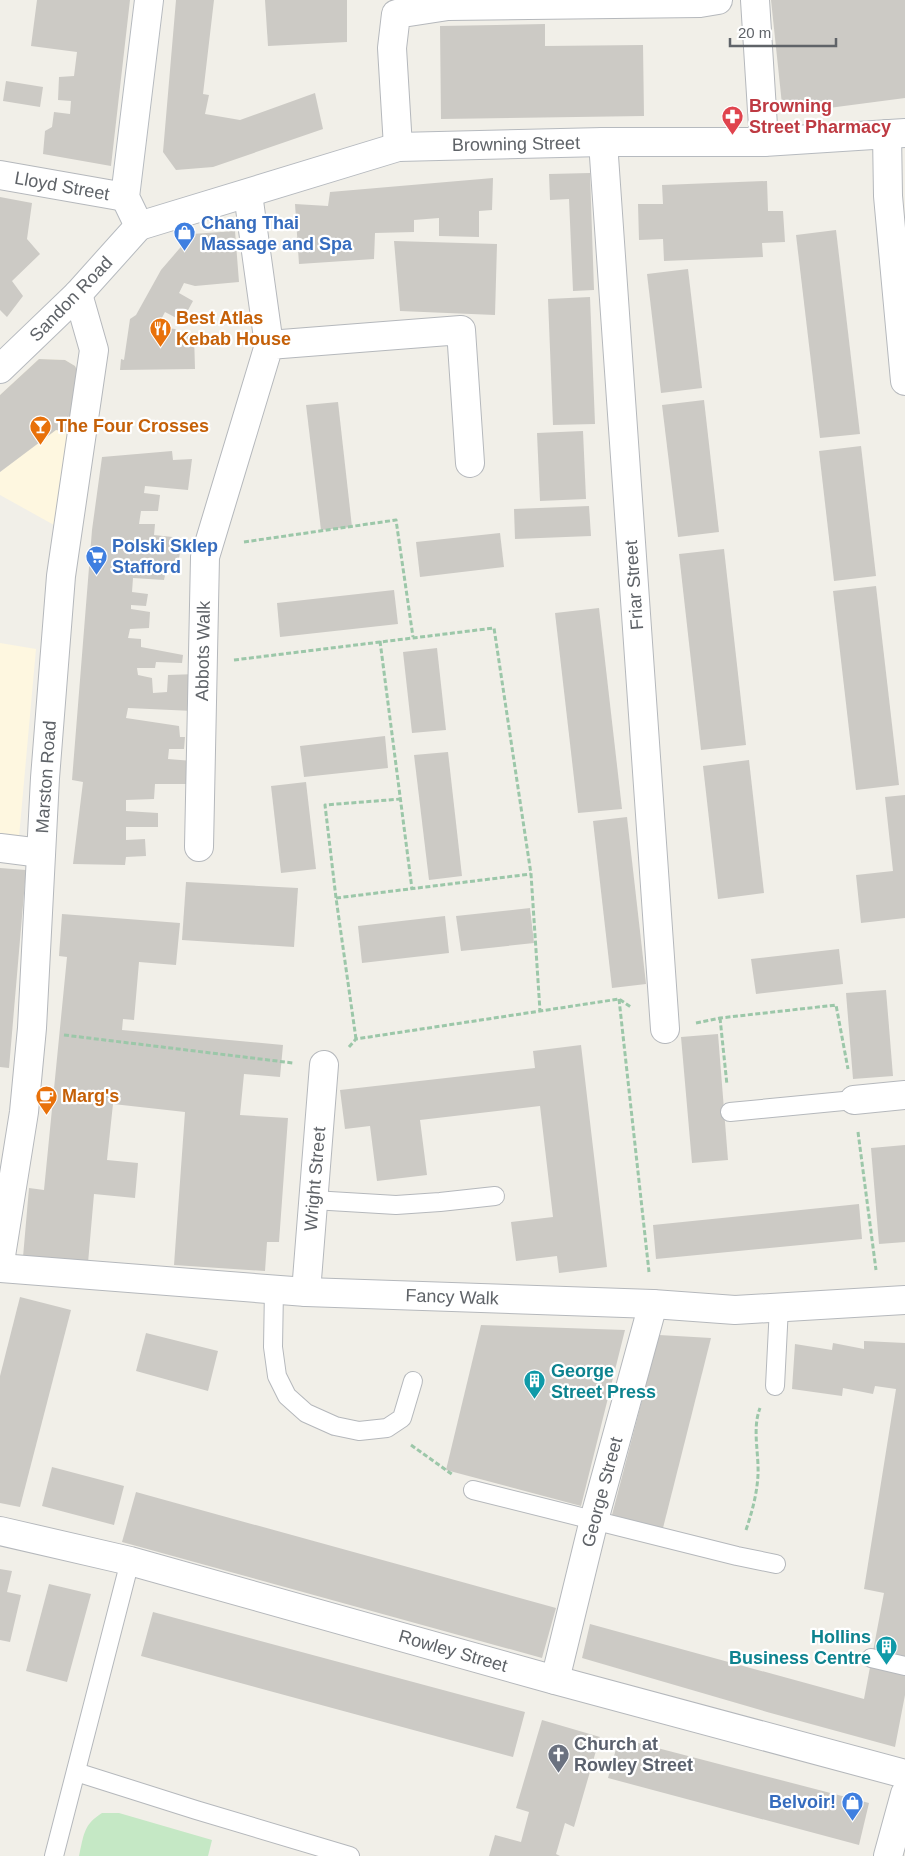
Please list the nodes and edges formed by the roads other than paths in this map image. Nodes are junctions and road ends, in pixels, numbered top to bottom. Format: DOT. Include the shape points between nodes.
graph roads {
  1 [pos="150,0"];
  2 [pos="718,0"];
  3 [pos="755,0"];
  4 [pos="452,3"];
  5 [pos="896,133"];
  6 [pos="603,142"];
  7 [pos="764,142"];
  8 [pos="398,147"];
  9 [pos="0,175"];
  10 [pos="248,194"];
  11 [pos="125,197"];
  12 [pos="139,226"];
  13 [pos="899,256"];
  14 [pos="78,294"];
  15 [pos="269,346"];
  16 [pos="904,366"];
  17 [pos="0,369"];
  18 [pos="470,463"];
  19 [pos="198,847"];
  20 [pos="0,848"];
  21 [pos="41,852"];
  22 [pos="665,1028"];
  23 [pos="324,1066"];
  24 [pos="905,1095"];
  25 [pos="854,1100"];
  26 [pos="730,1112"];
  27 [pos="495,1196"];
  28 [pos="314,1200"];
  29 [pos="0,1262"];
  30 [pos="0,1268"];
  31 [pos="274,1290"];
  32 [pos="306,1292"];
  33 [pos="892,1300"];
  34 [pos="653,1304"];
  35 [pos="779,1307"];
  36 [pos="413,1381"];
  37 [pos="775,1386"];
  38 [pos="474,1490"];
  39 [pos="594,1520"];
  40 [pos="0,1531"];
  41 [pos="130,1561"];
  42 [pos="776,1564"];
  43 [pos="871,1658"];
  44 [pos="905,1666"];
  45 [pos="555,1680"];
  46 [pos="76,1772"];
  47 [pos="905,1774"];
  48 [pos="905,1794"];
  49 [pos="54,1856"];
  50 [pos="350,1856"];
  51 [pos="888,1856"];
  1 -- 11 [label="street"];
  2 -- 4 [label="street" via="700,3"];
  3 -- 7 [label="street"];
  4 -- 8 [label="street" via="396,14 392,48"];
  5 -- 7 [label="street, Browning Street"];
  5 -- 13 [label="street" via="888,196"];
  6 -- 7 [label="street, Browning Street"];
  6 -- 8 [label="street, Browning Street"];
  6 -- 22 [label="street, Friar Street"];
  8 -- 10 [label="street, Browning Street"];
  9 -- 11 [label="street, Lloyd Street"];
  10 -- 12 [label="street, Browning Street"];
  10 -- 15 [label="street, Abbots Walk"];
  11 -- 12 [label="street"];
  12 -- 14 [label="street, Sandon Road"];
  13 -- 16 [label="street"];
  14 -- 17 [label="street, Sandon Road"];
  14 -- 21 [label="street, Marston Road" via="94,350 61,576"];
  15 -- 18 [label="street" via="462,330"];
  15 -- 19 [label="street, Abbots Walk" via="205,557"];
  20 -- 21 [label="street"];
  21 -- 29 [label="street, Marston Road" via="32,1028 24,1112"];
  23 -- 28 [label="street, Wright Street"];
  24 -- 25 [label="street"];
  25 -- 26 [label="lane"];
  27 -- 28 [label="lane" via="396,1205"];
  28 -- 32 [label="street, Wright Street"];
  30 -- 31 [label="street, Fancy Walk"];
  31 -- 32 [label="street, Fancy Walk"];
  31 -- 36 [label="lane" via="273,1347 277,1376 287,1396 306,1413 334,1426 360,1431 387,1428 402,1418"];
  32 -- 34 [label="street, Fancy Walk"];
  33 -- 35 [label="street, Fancy Walk"];
  34 -- 35 [label="street, Fancy Walk" via="735,1310"];
  34 -- 39 [label="street, George Street"];
  35 -- 37 [label="lane"];
  38 -- 39 [label="lane"];
  39 -- 42 [label="lane"];
  39 -- 45 [label="street, George Street"];
  40 -- 41 [label="street, Rowley Street"];
  41 -- 45 [label="street, Rowley Street"];
  41 -- 46 [label="lane"];
  43 -- 44 [label="lane"];
  45 -- 47 [label="street, Rowley Street"];
  46 -- 49 [label="lane"];
  46 -- 50 [label="lane"];
  48 -- 51 [label="street"];
}
